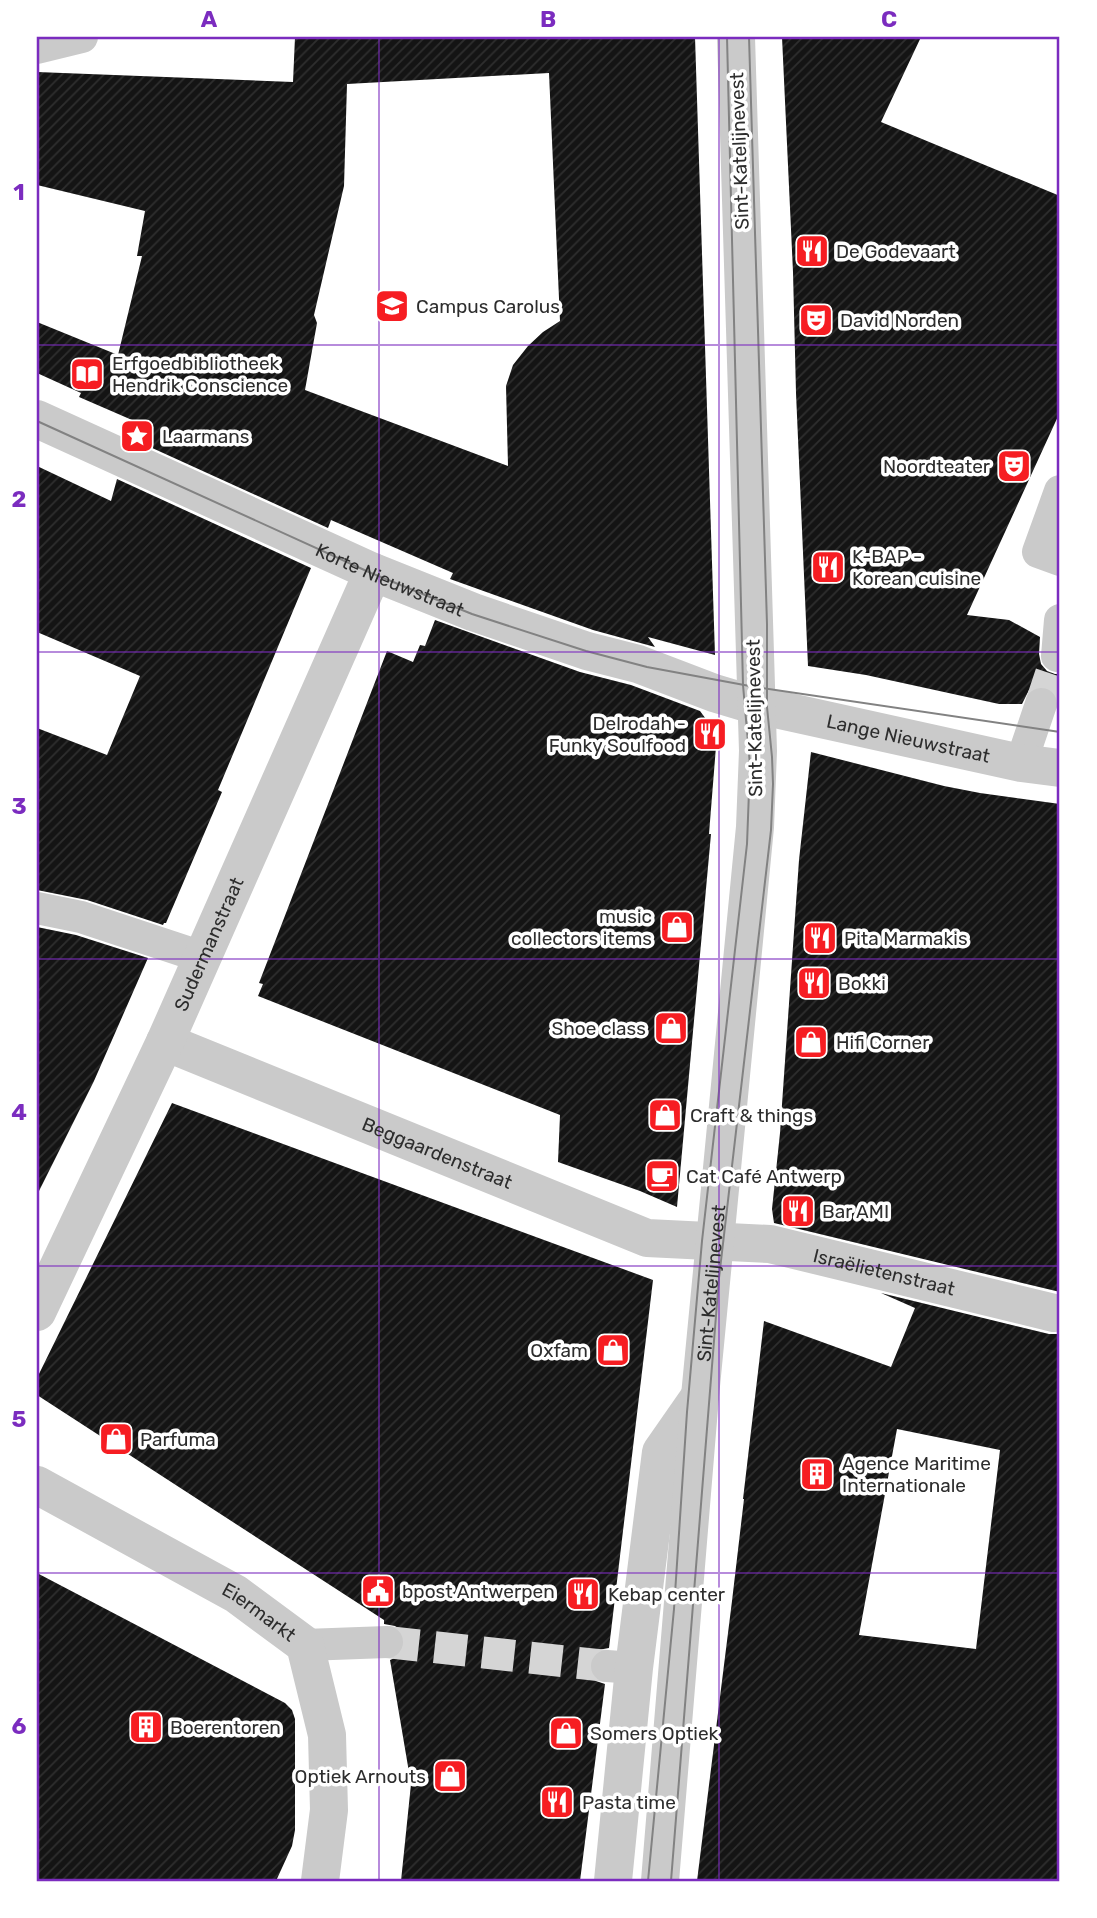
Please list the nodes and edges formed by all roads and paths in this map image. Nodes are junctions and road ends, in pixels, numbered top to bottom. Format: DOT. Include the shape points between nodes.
graph roads {
  1 [pos="82,37"];
  2 [pos="736,37"];
  3 [pos="37,48"];
  4 [pos="37,419"];
  5 [pos="1060,491"];
  6 [pos="1060,560"];
  7 [pos="373,572"];
  8 [pos="1060,620"];
  9 [pos="1057,656"];
  10 [pos="756,705"];
  11 [pos="1041,705"];
  12 [pos="1021,763"];
  13 [pos="1060,768"];
  14 [pos="37,908"];
  15 [pos="202,957"];
  16 [pos="165,1042"];
  17 [pos="715,1242"];
  18 [pos="37,1312"];
  19 [pos="1054,1313"];
  20 [pos="700,1396"];
  21 [pos="37,1485"];
  22 [pos="387,1642"];
  23 [pos="305,1645"];
  24 [pos="320,1881"];
  25 [pos="613,1881"];
  26 [pos="660,1881"];
  1 -- 3 [label="street"];
  2 -- 10 [label="street, Sint-Katelijnevest"];
  4 -- 7 [label="street, Korte Nieuwstraat"];
  5 -- 6 [label="street" via="1038,552"];
  7 -- 10 [label="street, Korte Nieuwstraat" via="523,630"];
  7 -- 15 [label="street, Sudermanstraat"];
  8 -- 9 [label="street"];
  10 -- 12 [label="street, Lange Nieuwstraat"];
  10 -- 17 [label="street, Sint-Katelijnevest" via="755,827"];
  11 -- 12 [label="street"];
  12 -- 13 [label="street, Lange Nieuwstraat"];
  14 -- 15 [label="street" via="81,916"];
  15 -- 16 [label="street, Sudermanstraat"];
  16 -- 17 [label="street, Beggaardenstraat" via="647,1238"];
  16 -- 18 [label="street, Sudermanstraat"];
  17 -- 19 [label="street, Israëlietenstraat" via="770,1244"];
  17 -- 20 [label="street, Sint-Katelijnevest"];
  20 -- 25 [label="street, Sint-Katelijnevest" via="661,1452 620,1667"];
  20 -- 26 [label="street, Sint-Katelijnevest"];
  21 -- 23 [label="street, Eiermarkt" via="236,1594"];
  22 -- 23 [label="street"];
  23 -- 24 [label="street, Eiermarkt" via="327,1735 329,1810"];
}
